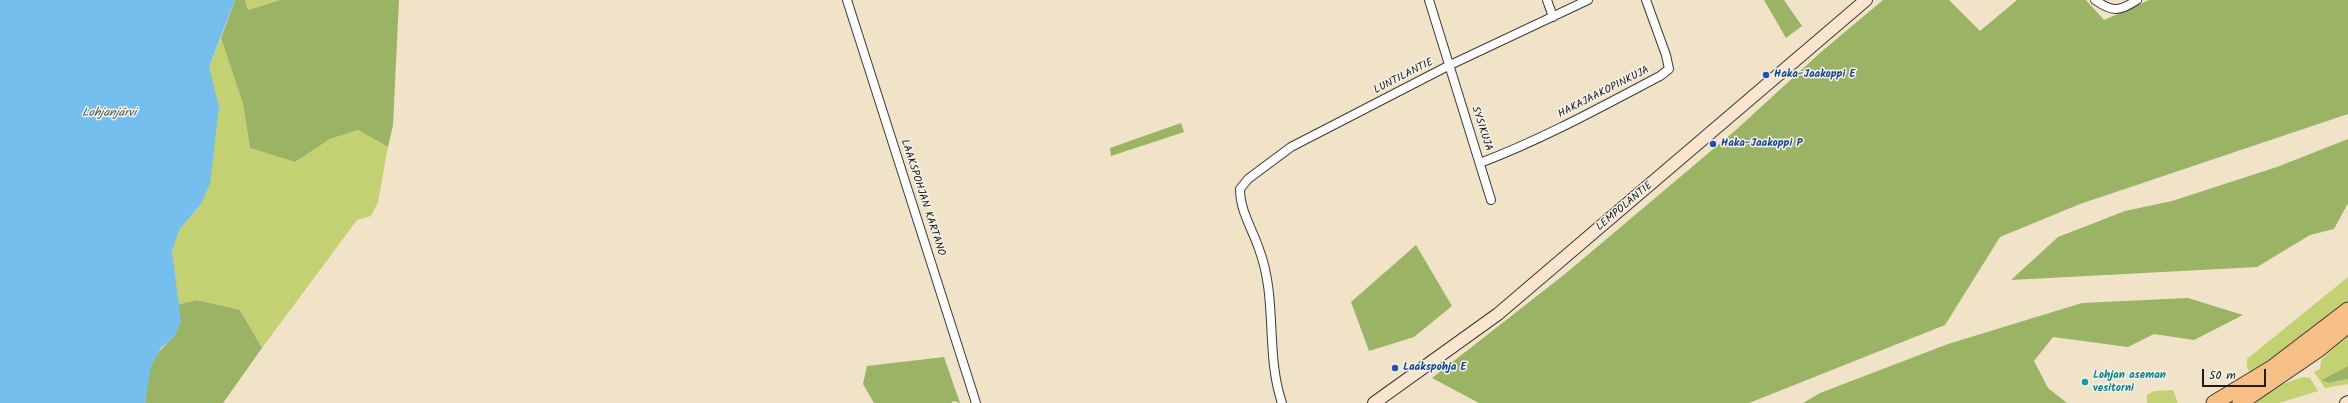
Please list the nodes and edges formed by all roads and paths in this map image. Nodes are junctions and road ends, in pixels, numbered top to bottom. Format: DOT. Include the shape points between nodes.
graph roads {
  1 [pos="848,0"];
  2 [pos="1429,0"];
  3 [pos="1547,0"];
  4 [pos="1588,0"];
  5 [pos="1646,0"];
  6 [pos="1866,0"];
  7 [pos="2095,0"];
  8 [pos="2136,0"];
  9 [pos="1553,17"];
  10 [pos="1448,66"];
  11 [pos="1480,163"];
  12 [pos="1491,200"];
  13 [pos="2348,310"];
  14 [pos="2348,325"];
  15 [pos="976,403"];
  16 [pos="1282,403"];
  17 [pos="1374,403"];
  18 [pos="2214,403"];
  19 [pos="2240,403"];
  1 -- 15 [label="street, LAAKSPOHJAN KARTANO"];
  2 -- 10 [label="street, SYSIKUJA"];
  3 -- 9 [label="street"];
  4 -- 9 [label="street, LUNTILANTIE"];
  5 -- 11 [label="street, HAKAJAAKOPINKUJA" via="1669,69 1576,120"];
  6 -- 17 [label="street, LEMPOLANTIE" via="1498,314"];
  7 -- 8 [label="street" via="2108,10 2124,8"];
  9 -- 10 [label="street, LUNTILANTIE"];
  10 -- 11 [label="street, SYSIKUJA"];
  10 -- 16 [label="street, LUNTILANTIE" via="1291,147 1248,179 1240,189 1240,203 1260,250 1270,296 1274,366"];
  11 -- 12 [label="street, SYSIKUJA"];
  13 -- 18 [label="highway" via="2272,368"];
  14 -- 19 [label="highway" via="2319,349"];
}
